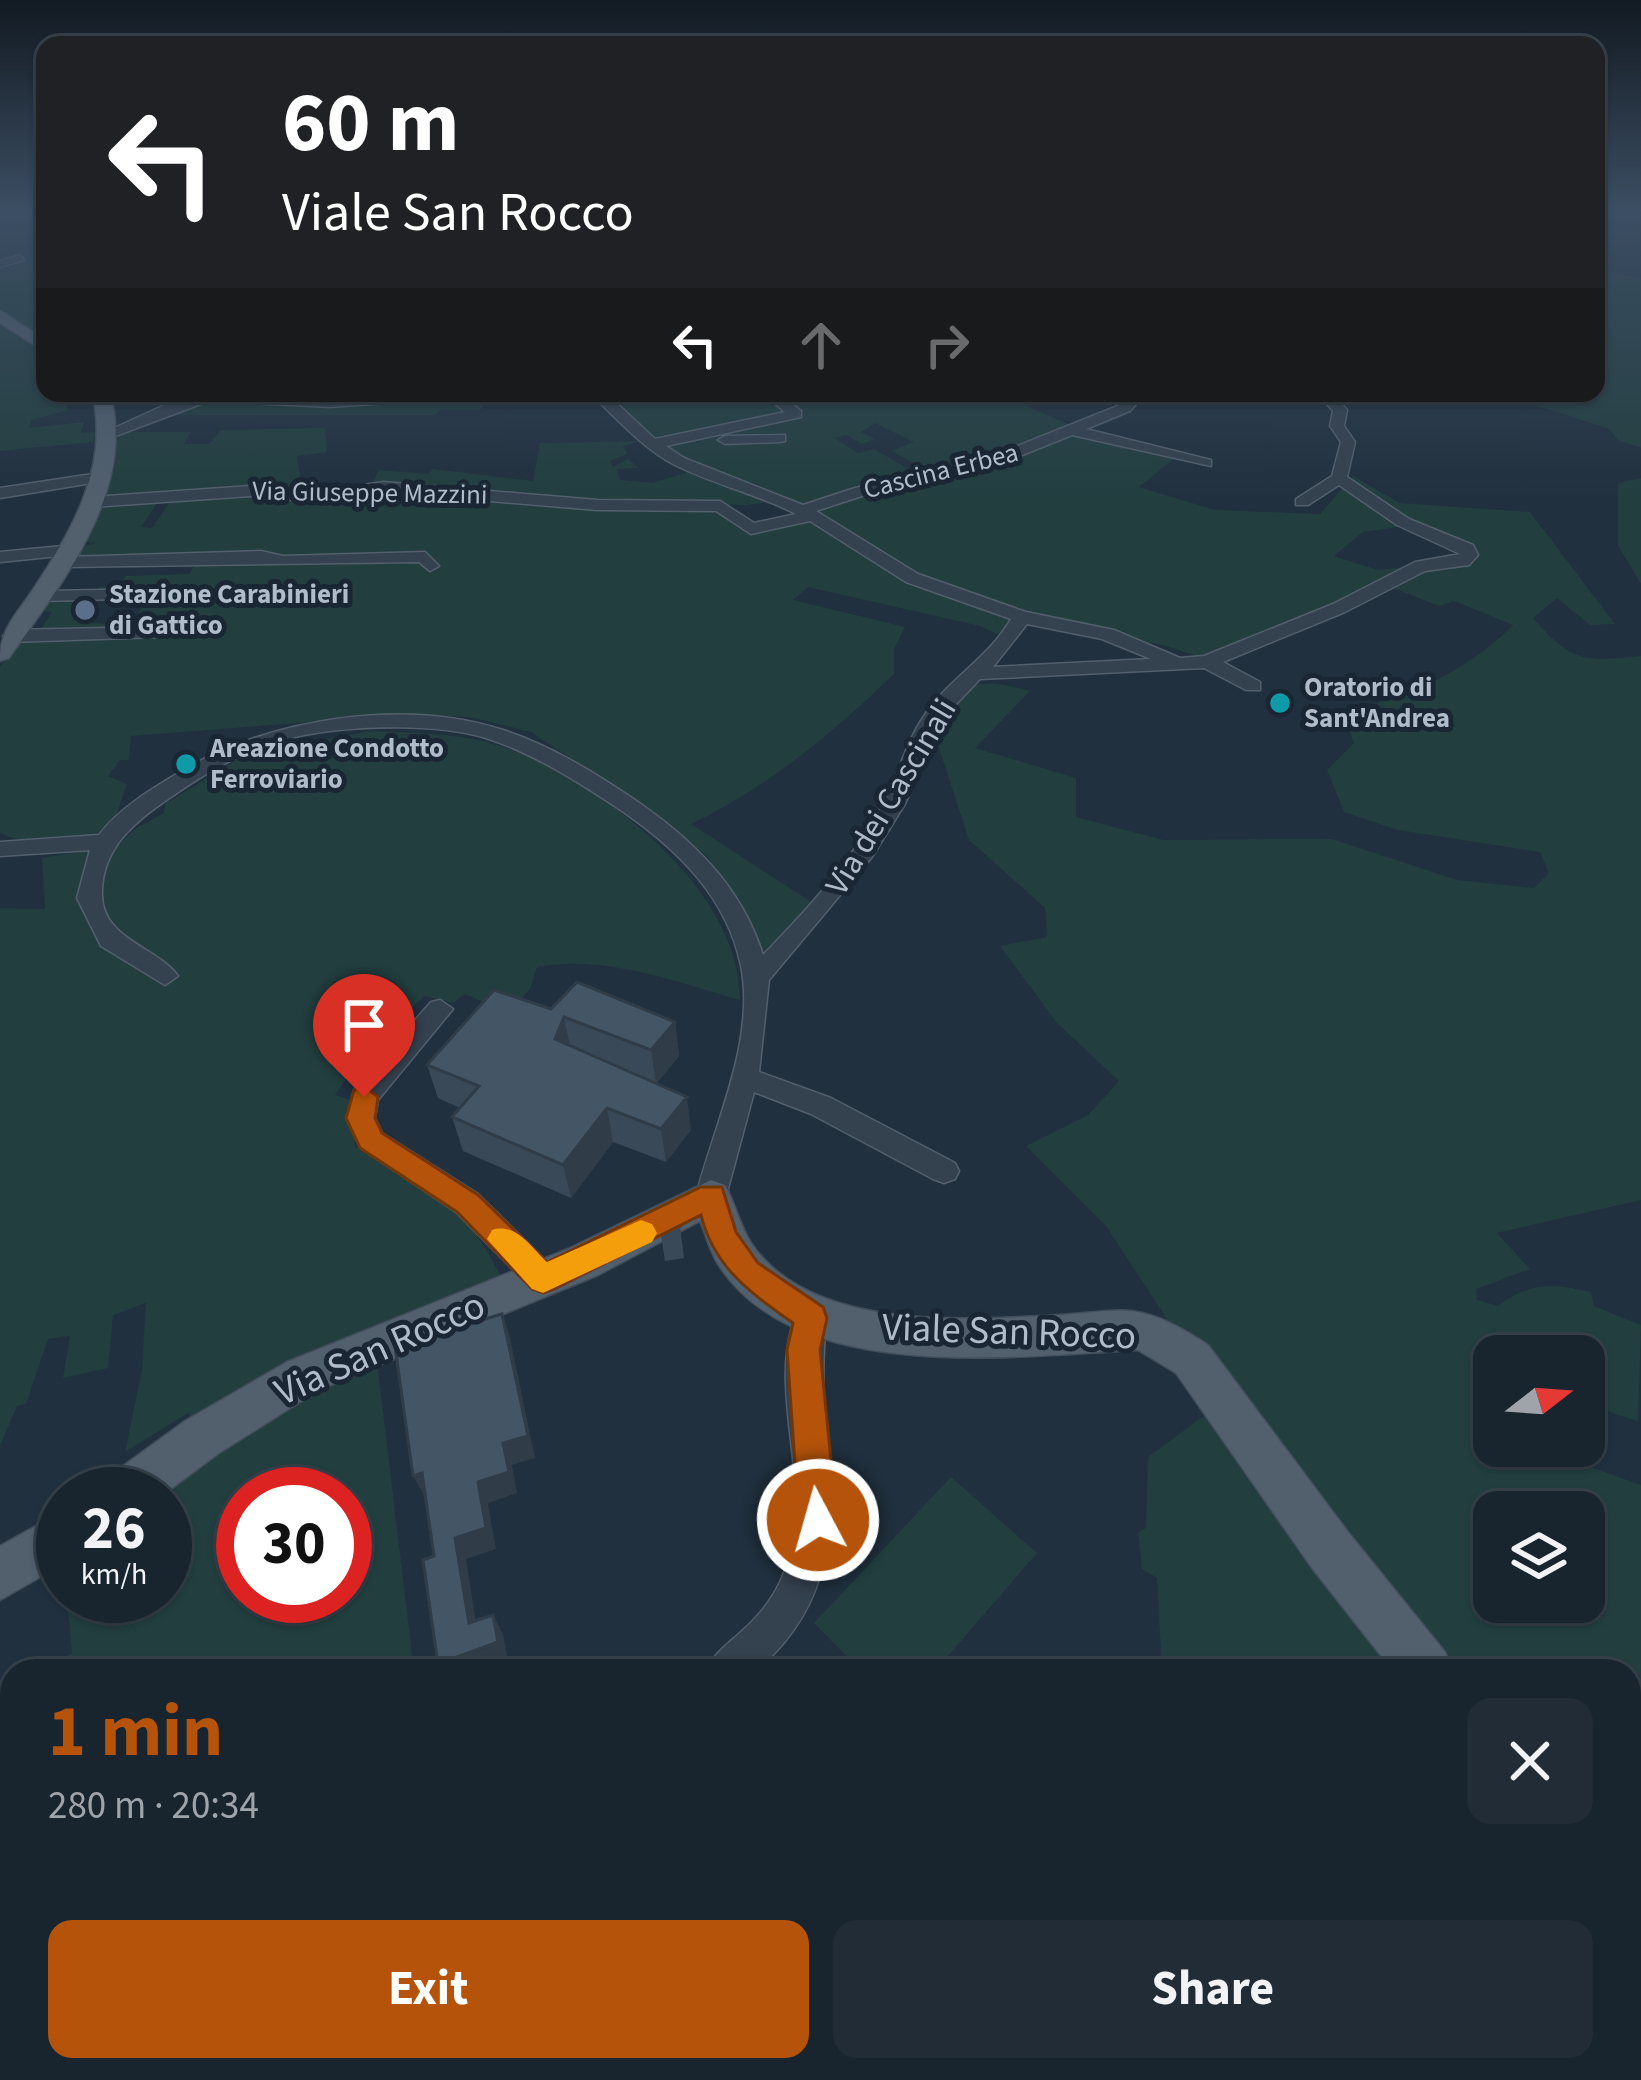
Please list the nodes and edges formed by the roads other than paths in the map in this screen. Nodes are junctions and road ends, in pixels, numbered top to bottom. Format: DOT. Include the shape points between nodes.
graph roads {
  1 [pos="0,316"];
  2 [pos="36,341"];
  3 [pos="105,402"];
  4 [pos="197,402"];
  5 [pos="294,402"];
  6 [pos="308,402"];
  7 [pos="322,402"];
  8 [pos="607,402"];
  9 [pos="781,402"];
  10 [pos="1131,402"];
  11 [pos="1332,402"];
  12 [pos="305,403"];
  13 [pos="1066,430"];
  14 [pos="710,432"];
  15 [pos="108,434"];
  16 [pos="780,438"];
  17 [pos="652,444"];
  18 [pos="1206,463"];
  19 [pos="99,478"];
  20 [pos="1339,478"];
  21 [pos="0,494"];
  22 [pos="92,502"];
  23 [pos="1302,502"];
  24 [pos="644,505"];
  25 [pos="720,506"];
  26 [pos="807,513"];
  27 [pos="635,531"];
  28 [pos="0,556"];
  29 [pos="69,556"];
  30 [pos="428,565"];
  31 [pos="163,593"];
  32 [pos="40,596"];
  33 [pos="1022,617"];
  34 [pos="152,633"];
  35 [pos="6,644"];
  36 [pos="1207,662"];
  37 [pos="1179,664"];
  38 [pos="980,673"];
  39 [pos="1253,686"];
  40 [pos="104,842"];
  41 [pos="0,849"];
  42 [pos="165,976"];
  43 [pos="756,978"];
  44 [pos="440,1009"];
  45 [pos="746,1078"];
  46 [pos="944,1171"];
  47 [pos="712,1196"];
  48 [pos="543,1279"];
  49 [pos="811,1318"];
  50 [pos="161,1467"];
  51 [pos="36,1553"];
  52 [pos="0,1575"];
  53 [pos="739,1659"];
  54 [pos="1416,1659"];
  1 -- 2 [label="main road"];
  3 -- 15 [label="main road"];
  4 -- 15 [label="street"];
  5 -- 12 [label="street"];
  6 -- 12 [label="street"];
  7 -- 12 [label="street"];
  8 -- 17 [label="street"];
  9 -- 14 [label="street" via="796,414"];
  10 -- 13 [label="street, Cascina Erbea"];
  11 -- 20 [label="street" via="1348,442"];
  13 -- 18 [label="street"];
  13 -- 26 [label="street, Cascina Erbea" via="1006,458 861,490"];
  14 -- 16 [label="street" via="738,442"];
  14 -- 17 [label="street"];
  15 -- 19 [label="main road"];
  17 -- 26 [label="street"];
  19 -- 21 [label="street"];
  19 -- 22 [label="main road"];
  20 -- 23 [label="street"];
  20 -- 36 [label="street" via="1403,523 1471,552 1389,579"];
  22 -- 24 [label="street, Via Giuseppe Mazzini" via="251,491 313,497 383,487"];
  22 -- 29 [label="main road"];
  24 -- 25 [label="street, Via Giuseppe Mazzini"];
  24 -- 27 [label="street"];
  25 -- 26 [label="street, Cascina Erbea" via="751,529"];
  26 -- 33 [label="street" via="912,578"];
  28 -- 29 [label="street, Via Giuseppe Mazzini"];
  29 -- 30 [label="street, Via Giuseppe Mazzini"];
  29 -- 32 [label="main road"];
  31 -- 32 [label="street"];
  32 -- 35 [label="main road"];
  33 -- 37 [label="street" via="1107,634"];
  33 -- 38 [label="street, Via dei Cascinali" via="1010,644"];
  34 -- 35 [label="street"];
  36 -- 37 [label="street"];
  36 -- 39 [label="street"];
  37 -- 38 [label="street"];
  38 -- 43 [label="street, Via dei Cascinali" via="932,718 893,805 821,912"];
  40 -- 41 [label="street"];
  40 -- 42 [label="street" via="91,881 93,911 110,940"];
  40 -- 43 [label="street" via="194,773 270,736 470,728 547,757 685,848 733,913"];
  43 -- 45 [label="street"];
  44 -- 48 [label="street" via="364,1097 361,1118 371,1140 467,1203"];
  45 -- 46 [label="street" via="821,1106"];
  45 -- 47 [label="street"];
  47 -- 48 [label="main road, Via San Rocco"];
  47 -- 49 [label="main road, Viale San Rocco" via="722,1236 747,1272"];
  48 -- 50 [label="main road, Via San Rocco" via="303,1376"];
  49 -- 53 [label="street" via="803,1350 818,1520 809,1569 784,1616"];
  49 -- 54 [label="main road, Viale San Rocco" via="921,1337 1138,1331 1164,1340 1192,1359"];
  51 -- 52 [label="main road"];
}
